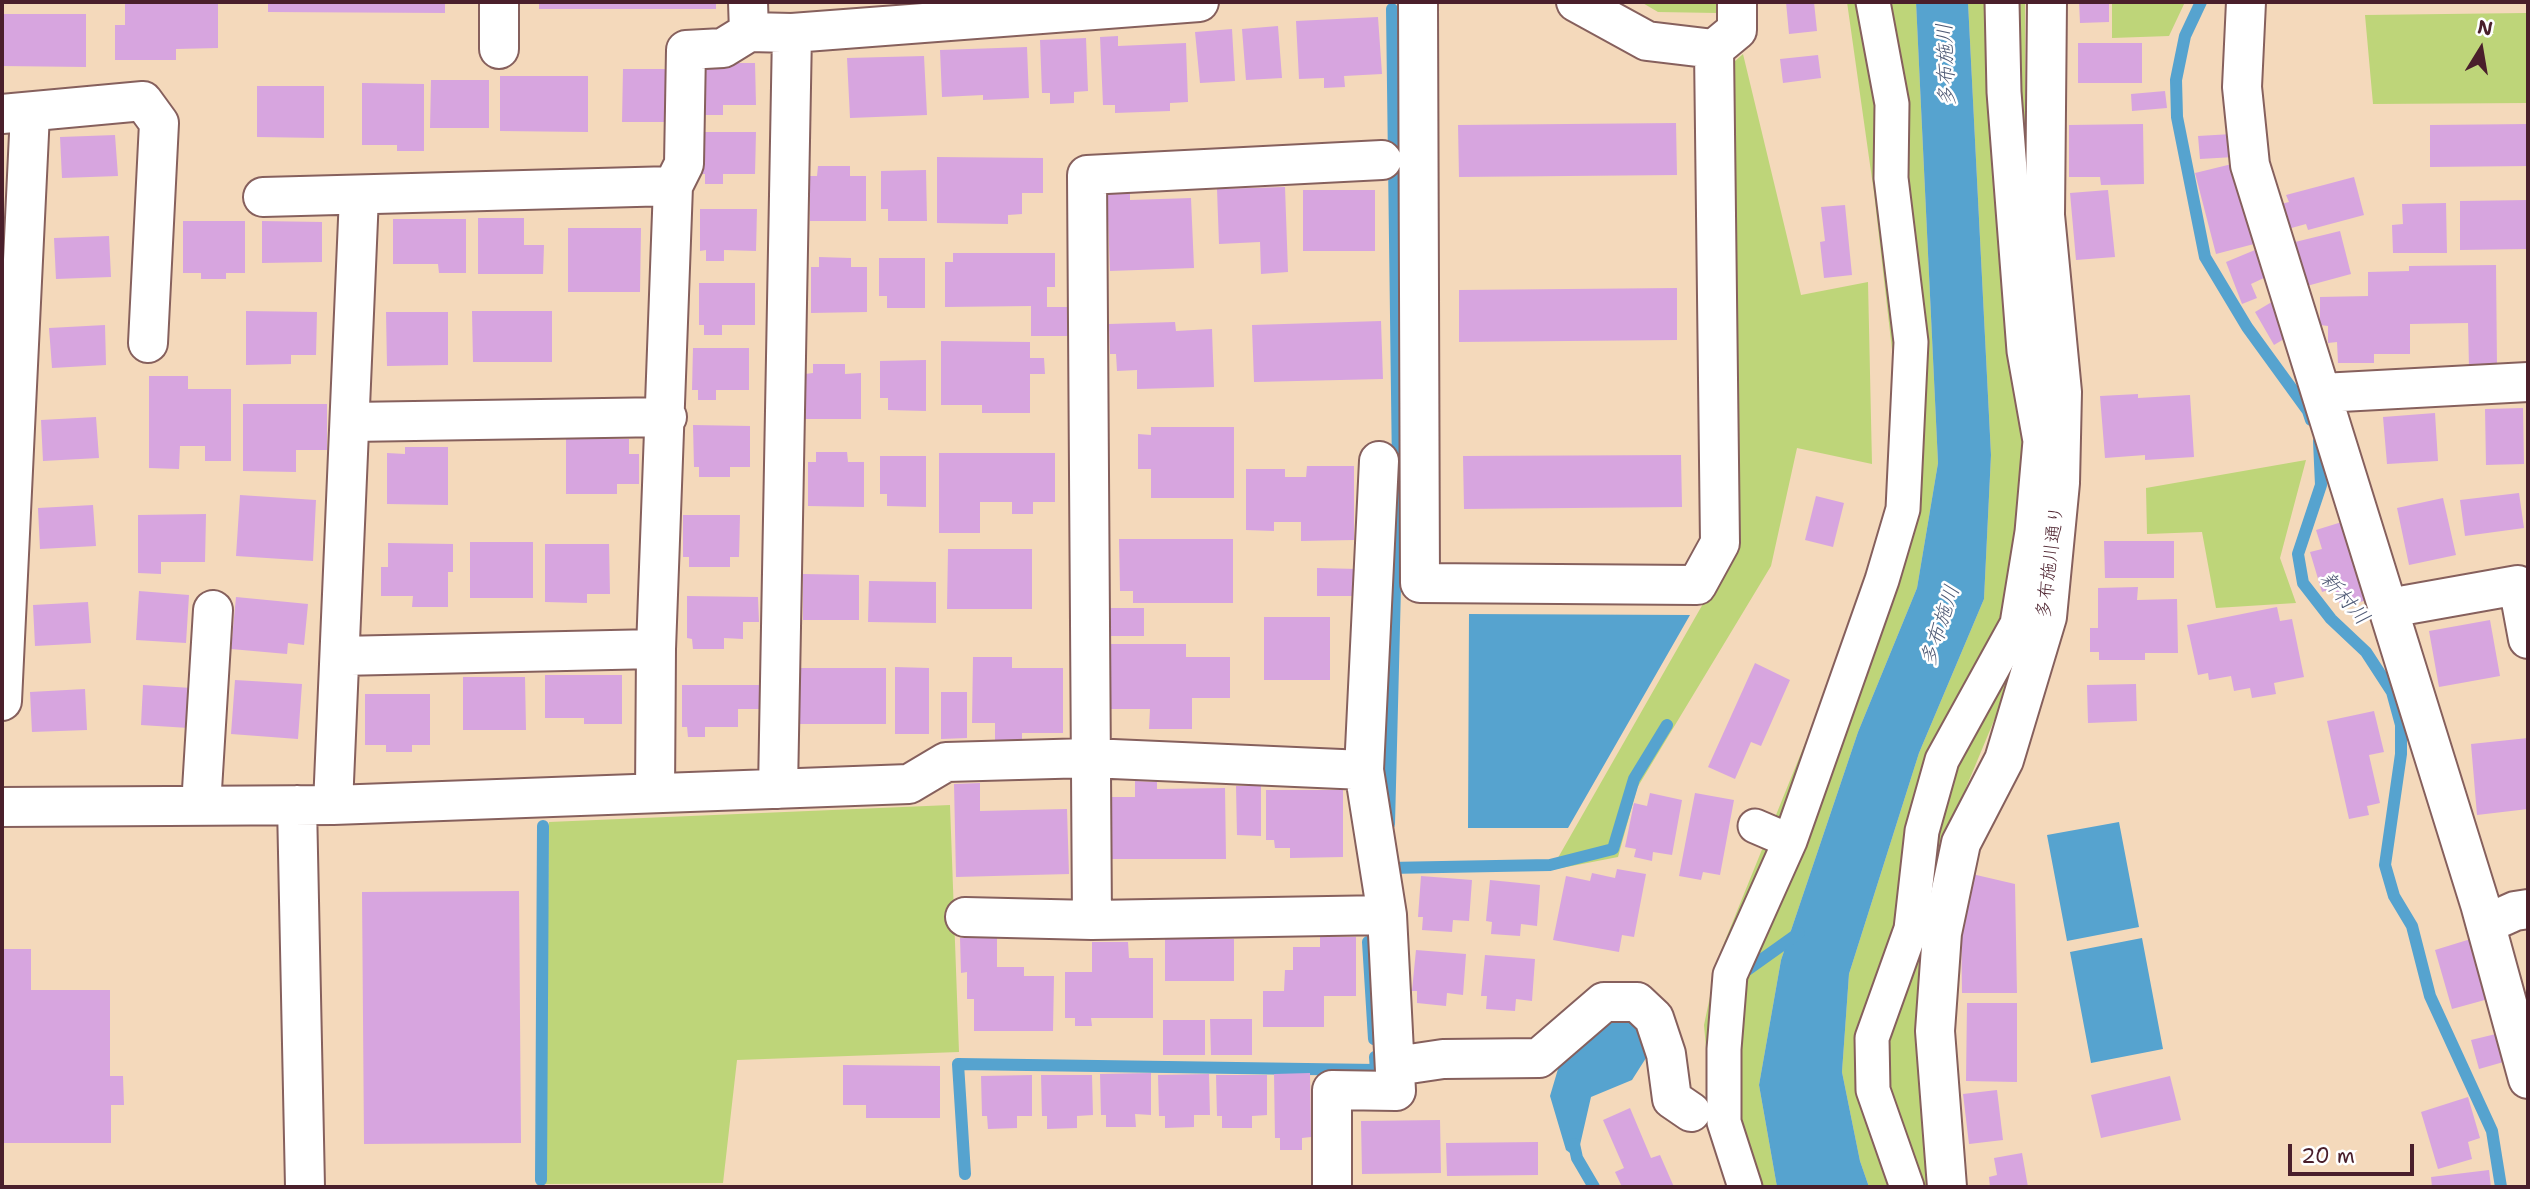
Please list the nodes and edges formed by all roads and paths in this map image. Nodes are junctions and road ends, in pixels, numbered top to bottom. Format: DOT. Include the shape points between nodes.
graph roads {
  1 [pos="499,2"];
  2 [pos="1199,2"];
  3 [pos="1418,2"];
  4 [pos="1576,2"];
  5 [pos="1737,2"];
  6 [pos="1872,2"];
  7 [pos="2002,2"];
  8 [pos="2046,2"];
  9 [pos="2246,2"];
  10 [pos="749,17"];
  11 [pos="792,33"];
  12 [pos="499,49"];
  13 [pos="1714,50"];
  14 [pos="16,114"];
  15 [pos="1382,160"];
  16 [pos="673,186"];
  17 [pos="359,196"];
  18 [pos="263,197"];
  19 [pos="148,343"];
  20 [pos="2528,382"];
  21 [pos="2322,393"];
  22 [pos="667,417"];
  23 [pos="351,422"];
  24 [pos="1379,461"];
  25 [pos="2523,585"];
  26 [pos="2389,608"];
  27 [pos="213,610"];
  28 [pos="2528,639"];
  29 [pos="656,649"];
  30 [pos="340,656"];
  31 [pos="2,701"];
  32 [pos="1090,758"];
  33 [pos="1364,770"];
  34 [pos="778,789"];
  35 [pos="654,793"];
  36 [pos="315,805"];
  37 [pos="201,806"];
  38 [pos="2,807"];
  39 [pos="1755,826"];
  40 [pos="1790,841"];
  41 [pos="2528,909"];
  42 [pos="1387,915"];
  43 [pos="965,918"];
  44 [pos="1092,920"];
  45 [pos="2486,924"];
  46 [pos="1396,1066"];
  47 [pos="2528,1079"];
  48 [pos="1691,1112"];
  49 [pos="305,1187"];
  50 [pos="1332,1187"];
  51 [pos="1745,1187"];
  52 [pos="1907,1187"];
  53 [pos="1947,1187"];
  1 -- 12 [label="street"];
  2 -- 11 [label="street"];
  3 -- 13 [label="street" via="1420,583 1697,585 1720,542"];
  4 -- 13 [label="street" via="1647,41"];
  5 -- 13 [label="street" via="1737,30"];
  6 -- 40 [label="street" via="1892,104 1891,178 1911,342 1903,509"];
  7 -- 52 [label="street" via="2004,92 2024,351 2039,441 2032,532 2018,624 1942,760 1922,831 1910,929 1872,1038 1873,1090"];
  8 -- 53 [label="street, 多布施川通り" via="2045,215 2062,392 2060,483 2047,617 2004,760 1961,844 1942,933 1935,1031"];
  9 -- 21 [label="street" via="2242,87 2250,165"];
  10 -- 11 [label="street"];
  10 -- 16 [label="street" via="723,48 686,50 684,164"];
  11 -- 34 [label="street"];
  14 -- 19 [label="street" via="144,101 159,123"];
  14 -- 31 [label="street"];
  15 -- 32 [label="street" via="1087,175"];
  16 -- 17 [label="street"];
  16 -- 22 [label="street"];
  17 -- 18 [label="street"];
  17 -- 23 [label="street"];
  20 -- 21 [label="street"];
  21 -- 26 [label="street"];
  22 -- 23 [label="street"];
  22 -- 29 [label="street"];
  23 -- 30 [label="street"];
  24 -- 33 [label="street"];
  25 -- 26 [label="street"];
  25 -- 28 [label="street"];
  26 -- 45 [label="street"];
  27 -- 37 [label="street"];
  29 -- 30 [label="street"];
  29 -- 35 [label="street"];
  30 -- 36 [label="street"];
  32 -- 33 [label="street"];
  32 -- 34 [label="street" via="946,762 909,784"];
  32 -- 44 [label="street"];
  33 -- 42 [label="street"];
  34 -- 35 [label="street"];
  35 -- 36 [label="street"];
  36 -- 37 [label="street"];
  36 -- 49 [label="street"];
  37 -- 38 [label="street"];
  39 -- 40 [label="street"];
  40 -- 51 [label="street" via="1730,975 1724,1122"];
  41 -- 45 [label="street"];
  42 -- 44 [label="street"];
  42 -- 46 [label="street"];
  43 -- 44 [label="street"];
  45 -- 47 [label="street"];
  46 -- 48 [label="street" via="1443,1059 1539,1058 1604,1002 1636,1002 1654,1018 1666,1054 1672,1100"];
  46 -- 50 [label="street" via="1396,1091 1332,1090"];
}
